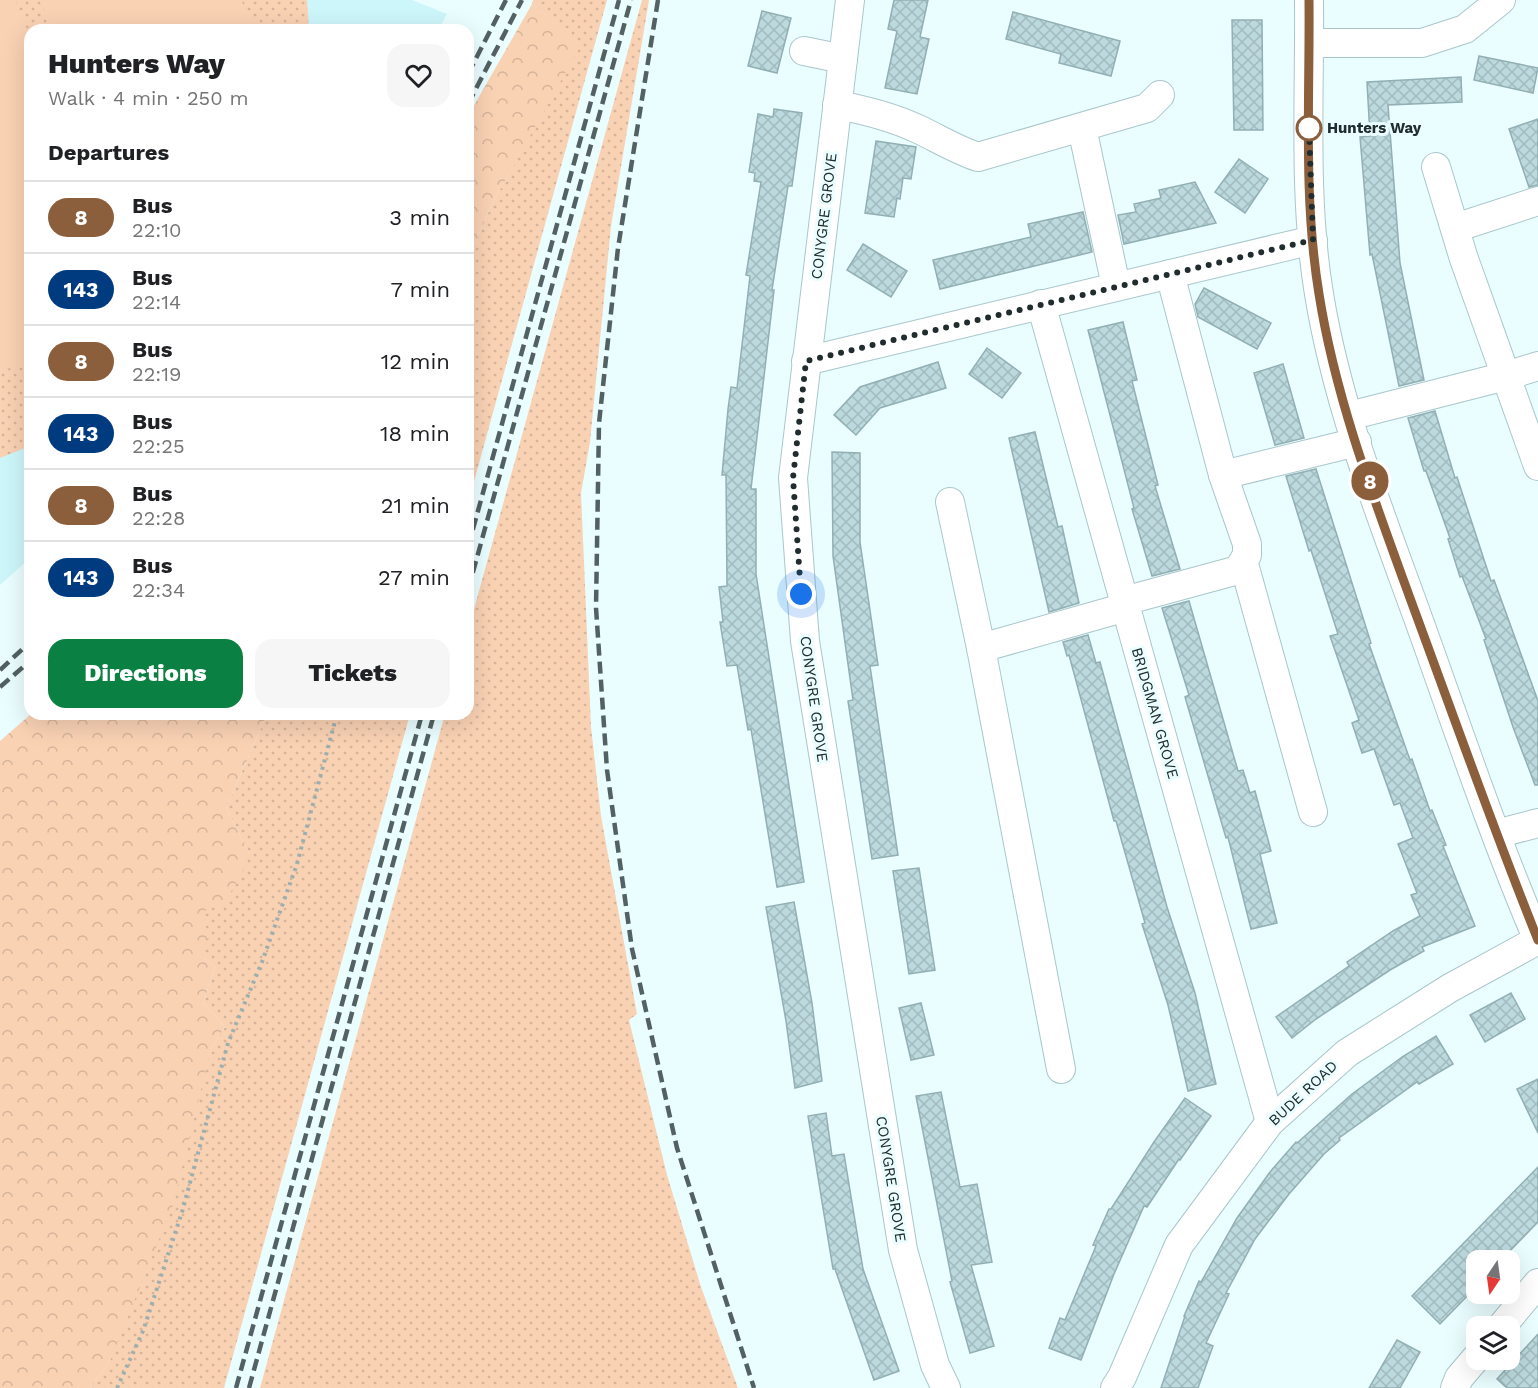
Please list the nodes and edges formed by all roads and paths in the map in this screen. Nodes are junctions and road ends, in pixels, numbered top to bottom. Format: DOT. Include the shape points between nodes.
graph roads {
  1 [pos="850,0"];
  2 [pos="1309,0"];
  3 [pos="1501,0"];
  4 [pos="1310,43"];
  5 [pos="804,51"];
  6 [pos="843,59"];
  7 [pos="1160,95"];
  8 [pos="837,105"];
  9 [pos="1082,128"];
  10 [pos="1436,167"];
  11 [pos="1538,201"];
  12 [pos="1455,228"];
  13 [pos="1313,240"];
  14 [pos="1170,274"];
  15 [pos="1116,286"];
  16 [pos="1041,303"];
  17 [pos="806,361"];
  18 [pos="1538,366"];
  19 [pos="1506,376"];
  20 [pos="1353,429"];
  21 [pos="1538,466"];
  22 [pos="1223,476"];
  23 [pos="950,502"];
  24 [pos="1244,564"];
  25 [pos="1125,604"];
  26 [pos="981,648"];
  27 [pos="335,720"];
  28 [pos="1313,813"];
  29 [pos="1538,823"];
  30 [pos="1496,834"];
  31 [pos="1538,940"];
  32 [pos="1061,1069"];
  33 [pos="1270,1122"];
  34 [pos="1534,1297"];
  35 [pos="1513,1316"];
  36 [pos="1466,1370"];
  37 [pos="117,1388"];
  38 [pos="946,1388"];
  39 [pos="1115,1388"];
  40 [pos="1455,1388"];
  1 -- 6 [label="street, CONYGRE GROVE"];
  2 -- 4 [label="street"];
  3 -- 4 [label="street" via="1465,29 1422,43"];
  4 -- 13 [label="street"];
  5 -- 6 [label="street"];
  6 -- 8 [label="street, CONYGRE GROVE"];
  7 -- 9 [label="street" via="1147,108"];
  8 -- 9 [label="street" via="877,113 978,157"];
  8 -- 17 [label="street, CONYGRE GROVE"];
  9 -- 15 [label="street"];
  10 -- 12 [label="street"];
  11 -- 12 [label="street"];
  12 -- 19 [label="street"];
  13 -- 14 [label="street"];
  13 -- 20 [label="street" via="1327,337"];
  14 -- 15 [label="street"];
  14 -- 22 [label="street"];
  15 -- 16 [label="street"];
  16 -- 17 [label="street"];
  16 -- 25 [label="street, BRIDGMAN GROVE"];
  17 -- 38 [label="street, CONYGRE GROVE" via="793,478 805,641 903,1250 935,1365"];
  18 -- 19 [label="street"];
  19 -- 20 [label="street"];
  19 -- 21 [label="street"];
  20 -- 22 [label="street"];
  20 -- 30 [label="street" via="1395,558"];
  22 -- 24 [label="street" via="1247,544"];
  23 -- 26 [label="street"];
  24 -- 25 [label="street" via="1238,570"];
  24 -- 28 [label="street"];
  25 -- 26 [label="street"];
  25 -- 33 [label="street, BRIDGMAN GROVE"];
  26 -- 32 [label="street"];
  27 -- 37 [label="path" via="297,864 228,1043 179,1222 143,1330"];
  29 -- 30 [label="street"];
  30 -- 31 [label="street"];
  31 -- 33 [label="street, BUDE ROAD" via="1450,988 1347,1053"];
  33 -- 39 [label="street, BUDE ROAD" via="1179,1245"];
  34 -- 35 [label="street"];
  36 -- 40 [label="street"];
}
